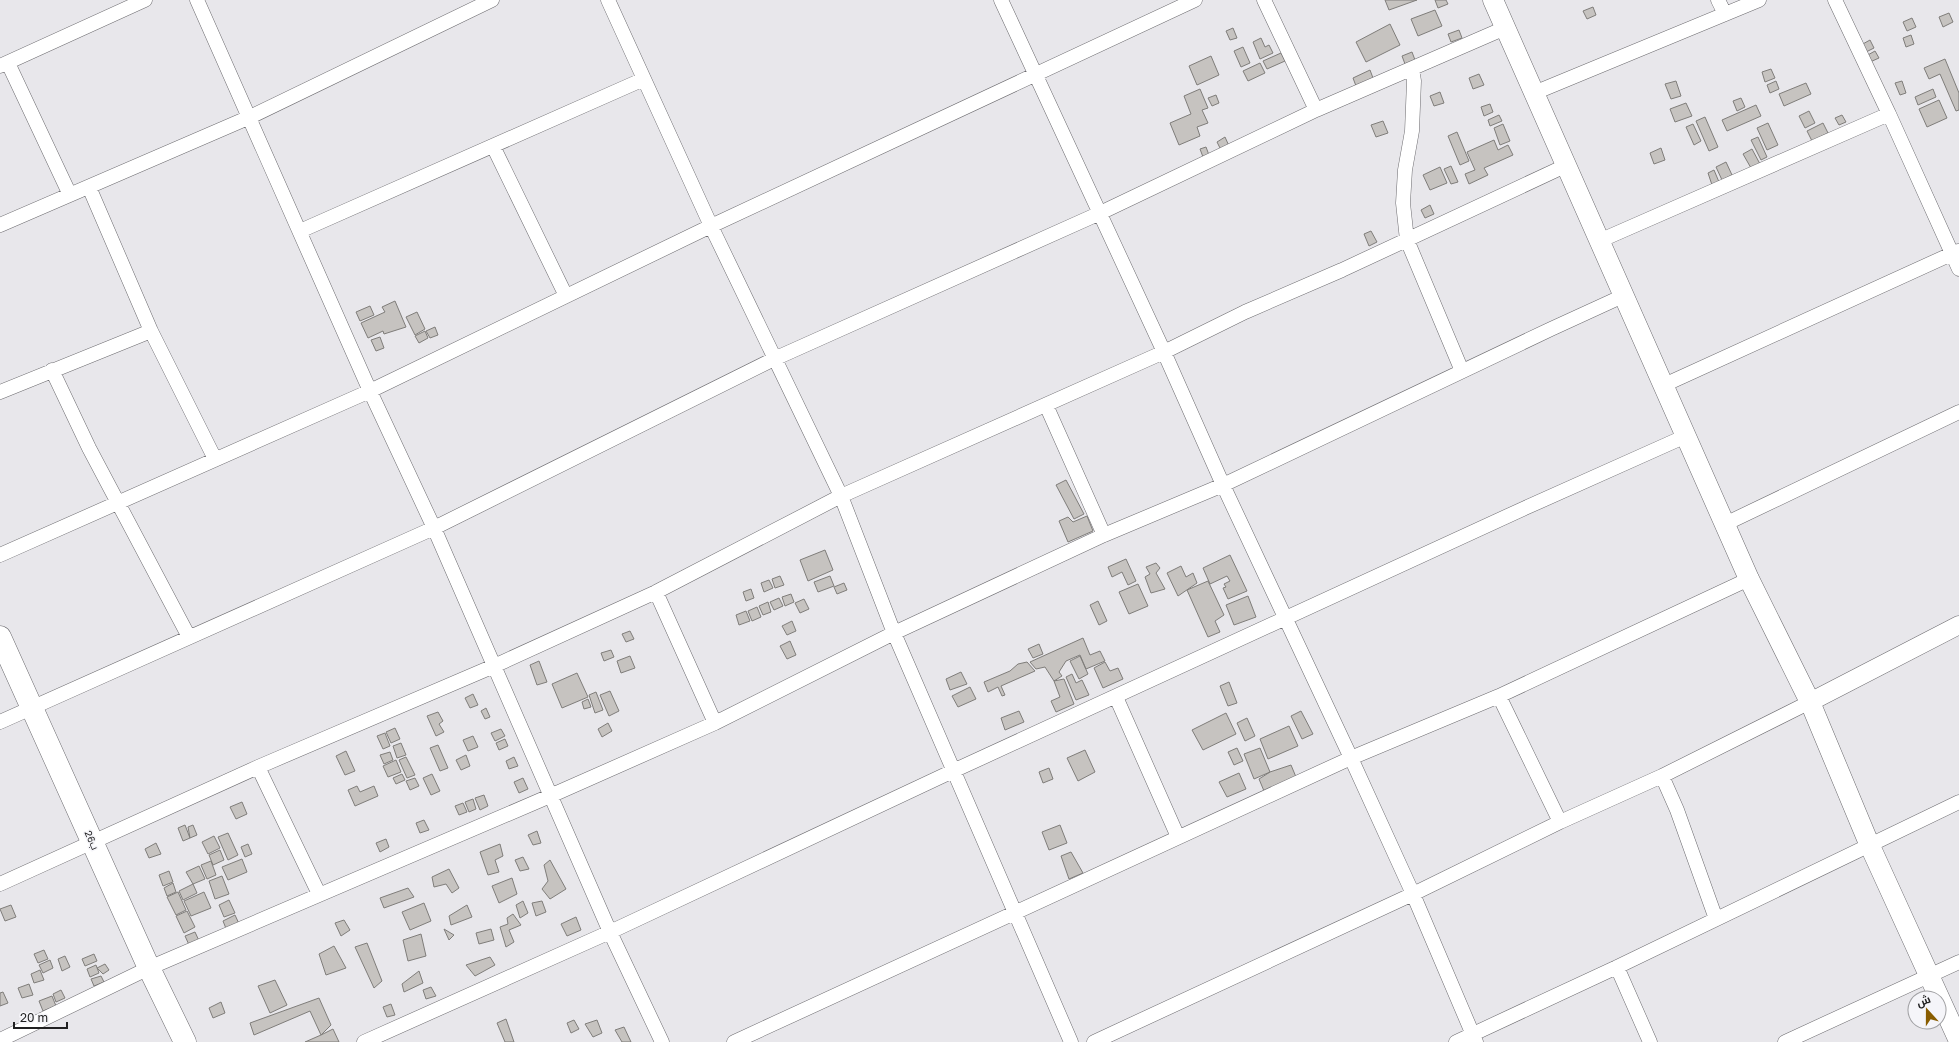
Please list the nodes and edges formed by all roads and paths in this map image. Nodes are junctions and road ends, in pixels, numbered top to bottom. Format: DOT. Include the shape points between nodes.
graph roads {
  1 [pos="145,0"];
  2 [pos="197,0"];
  3 [pos="492,0"];
  4 [pos="1000,0"];
  5 [pos="1195,0"];
  6 [pos="1264,0"];
  7 [pos="1493,0"];
  8 [pos="1718,0"];
  9 [pos="1758,0"];
  10 [pos="1835,0"];
  11 [pos="611,1"];
  12 [pos="1724,14"];
  13 [pos="1505,28"];
  14 [pos="4,64"];
  15 [pos="1412,69"];
  16 [pos="1034,76"];
  17 [pos="644,79"];
  18 [pos="1534,93"];
  19 [pos="1316,110"];
  20 [pos="1889,114"];
  21 [pos="250,117"];
  22 [pos="493,146"];
  23 [pos="1565,166"];
  24 [pos="90,186"];
  25 [pos="70,195"];
  26 [pos="1098,214"];
  27 [pos="0,225"];
  28 [pos="711,226"];
  29 [pos="300,231"];
  30 [pos="1407,240"];
  31 [pos="1599,241"];
  32 [pos="1955,253"];
  33 [pos="1959,269"];
  34 [pos="566,296"];
  35 [pos="1623,296"];
  36 [pos="152,331"];
  37 [pos="1164,352"];
  38 [pos="774,359"];
  39 [pos="52,370"];
  40 [pos="1462,371"];
  41 [pos="1664,385"];
  42 [pos="370,391"];
  43 [pos="0,392"];
  44 [pos="1046,405"];
  45 [pos="1959,412"];
  46 [pos="1686,436"];
  47 [pos="215,459"];
  48 [pos="1223,485"];
  49 [pos="841,496"];
  50 [pos="118,503"];
  51 [pos="1725,524"];
  52 [pos="434,528"];
  53 [pos="1104,535"];
  54 [pos="0,555"];
  55 [pos="1749,579"];
  56 [pos="656,592"];
  57 [pos="1285,618"];
  58 [pos="1959,625"];
  59 [pos="894,633"];
  60 [pos="0,637"];
  61 [pos="189,637"];
  62 [pos="494,666"];
  63 [pos="1499,696"];
  64 [pos="1116,697"];
  65 [pos="1810,702"];
  66 [pos="32,708"];
  67 [pos="0,722"];
  68 [pos="715,723"];
  69 [pos="1351,758"];
  70 [pos="258,767"];
  71 [pos="953,771"];
  72 [pos="1662,776"];
  73 [pos="550,796"];
  74 [pos="1959,802"];
  75 [pos="1560,822"];
  76 [pos="1178,837"];
  77 [pos="93,842"];
  78 [pos="1870,846"];
  79 [pos="0,884"];
  80 [pos="319,894"];
  81 [pos="1413,894"];
  82 [pos="1014,913"];
  83 [pos="1716,919"];
  84 [pos="610,932"];
  85 [pos="1959,962"];
  86 [pos="1617,967"];
  87 [pos="149,968"];
  88 [pos="1930,974"];
  89 [pos="1474,1038"];
  90 [pos="0,1040"];
  91 [pos="1959,1041"];
  92 [pos="185,1042"];
  93 [pos="364,1042"];
  94 [pos="662,1042"];
  95 [pos="734,1042"];
  96 [pos="1071,1042"];
  97 [pos="1094,1042"];
  98 [pos="1456,1042"];
  99 [pos="1650,1042"];
  100 [pos="1785,1042"];
  1 -- 14 [label="street"];
  2 -- 21 [label="street"];
  3 -- 21 [label="street"];
  4 -- 16 [label="street"];
  5 -- 16 [label="street"];
  6 -- 19 [label="street"];
  7 -- 13 [label="main road"];
  8 -- 12 [label="street"];
  9 -- 12 [label="street"];
  10 -- 20 [label="street"];
  11 -- 17 [label="street"];
  12 -- 18 [label="street"];
  13 -- 15 [label="street"];
  13 -- 18 [label="main road"];
  14 -- 25 [label="street"];
  15 -- 19 [label="street"];
  15 -- 30 [label="street" via="1412,131 1402,203"];
  16 -- 26 [label="street"];
  16 -- 28 [label="street"];
  17 -- 22 [label="street"];
  17 -- 28 [label="street"];
  18 -- 23 [label="main road"];
  19 -- 26 [label="street"];
  20 -- 31 [label="street"];
  20 -- 32 [label="street"];
  21 -- 24 [label="street"];
  21 -- 29 [label="street"];
  22 -- 29 [label="street"];
  22 -- 34 [label="street"];
  23 -- 30 [label="street"];
  23 -- 31 [label="main road"];
  24 -- 25 [label="street"];
  24 -- 36 [label="street"];
  25 -- 27 [label="street"];
  26 -- 37 [label="street"];
  26 -- 38 [label="street"];
  28 -- 34 [label="street"];
  28 -- 38 [label="street"];
  29 -- 42 [label="street"];
  30 -- 37 [label="street" via="1245,312"];
  30 -- 40 [label="street"];
  31 -- 35 [label="main road"];
  32 -- 33 [label="street"];
  32 -- 41 [label="street"];
  34 -- 42 [label="street"];
  35 -- 40 [label="street"];
  35 -- 41 [label="main road"];
  36 -- 39 [label="street"];
  36 -- 47 [label="street"];
  37 -- 44 [label="street"];
  37 -- 48 [label="street"];
  38 -- 49 [label="street"];
  38 -- 52 [label="street"];
  39 -- 43 [label="street"];
  39 -- 50 [label="street"];
  40 -- 48 [label="street"];
  41 -- 46 [label="main road"];
  42 -- 47 [label="street"];
  42 -- 52 [label="street"];
  44 -- 49 [label="street"];
  44 -- 53 [label="street"];
  45 -- 51 [label="street"];
  46 -- 51 [label="main road"];
  46 -- 57 [label="street"];
  47 -- 50 [label="street"];
  48 -- 53 [label="street"];
  48 -- 57 [label="street"];
  49 -- 56 [label="street"];
  49 -- 59 [label="street"];
  50 -- 54 [label="street"];
  50 -- 61 [label="street"];
  51 -- 55 [label="main road"];
  52 -- 61 [label="street"];
  52 -- 62 [label="street"];
  53 -- 59 [label="street"];
  55 -- 63 [label="street"];
  55 -- 65 [label="main road"];
  56 -- 62 [label="street"];
  56 -- 68 [label="street"];
  57 -- 64 [label="street"];
  57 -- 69 [label="street"];
  58 -- 65 [label="street"];
  59 -- 68 [label="street"];
  59 -- 71 [label="street"];
  60 -- 66 [label="highway, 26ب"];
  61 -- 66 [label="street"];
  62 -- 70 [label="street"];
  62 -- 73 [label="street"];
  63 -- 69 [label="street"];
  63 -- 75 [label="street"];
  64 -- 71 [label="street"];
  64 -- 76 [label="street"];
  65 -- 72 [label="street"];
  65 -- 78 [label="main road"];
  66 -- 67 [label="street"];
  66 -- 77 [label="highway, 26ب"];
  68 -- 73 [label="street"];
  69 -- 76 [label="street"];
  69 -- 81 [label="street"];
  70 -- 77 [label="street"];
  70 -- 80 [label="street"];
  71 -- 82 [label="street"];
  71 -- 84 [label="street"];
  72 -- 75 [label="street"];
  72 -- 83 [label="street" via="1677,810"];
  73 -- 80 [label="street"];
  73 -- 84 [label="street"];
  74 -- 78 [label="street"];
  75 -- 81 [label="street"];
  76 -- 82 [label="street"];
  77 -- 79 [label="street"];
  77 -- 87 [label="highway, 26ب"];
  78 -- 83 [label="street"];
  78 -- 88 [label="main road"];
  80 -- 87 [label="street"];
  81 -- 89 [label="street"];
  81 -- 97 [label="street"];
  82 -- 95 [label="street"];
  82 -- 96 [label="street"];
  83 -- 86 [label="street"];
  84 -- 93 [label="street"];
  84 -- 94 [label="street"];
  85 -- 88 [label="street"];
  86 -- 89 [label="street"];
  86 -- 99 [label="street"];
  87 -- 90 [label="street"];
  87 -- 92 [label="highway, 26ب"];
  88 -- 91 [label="main road"];
  88 -- 100 [label="street"];
  89 -- 98 [label="street"];
}
